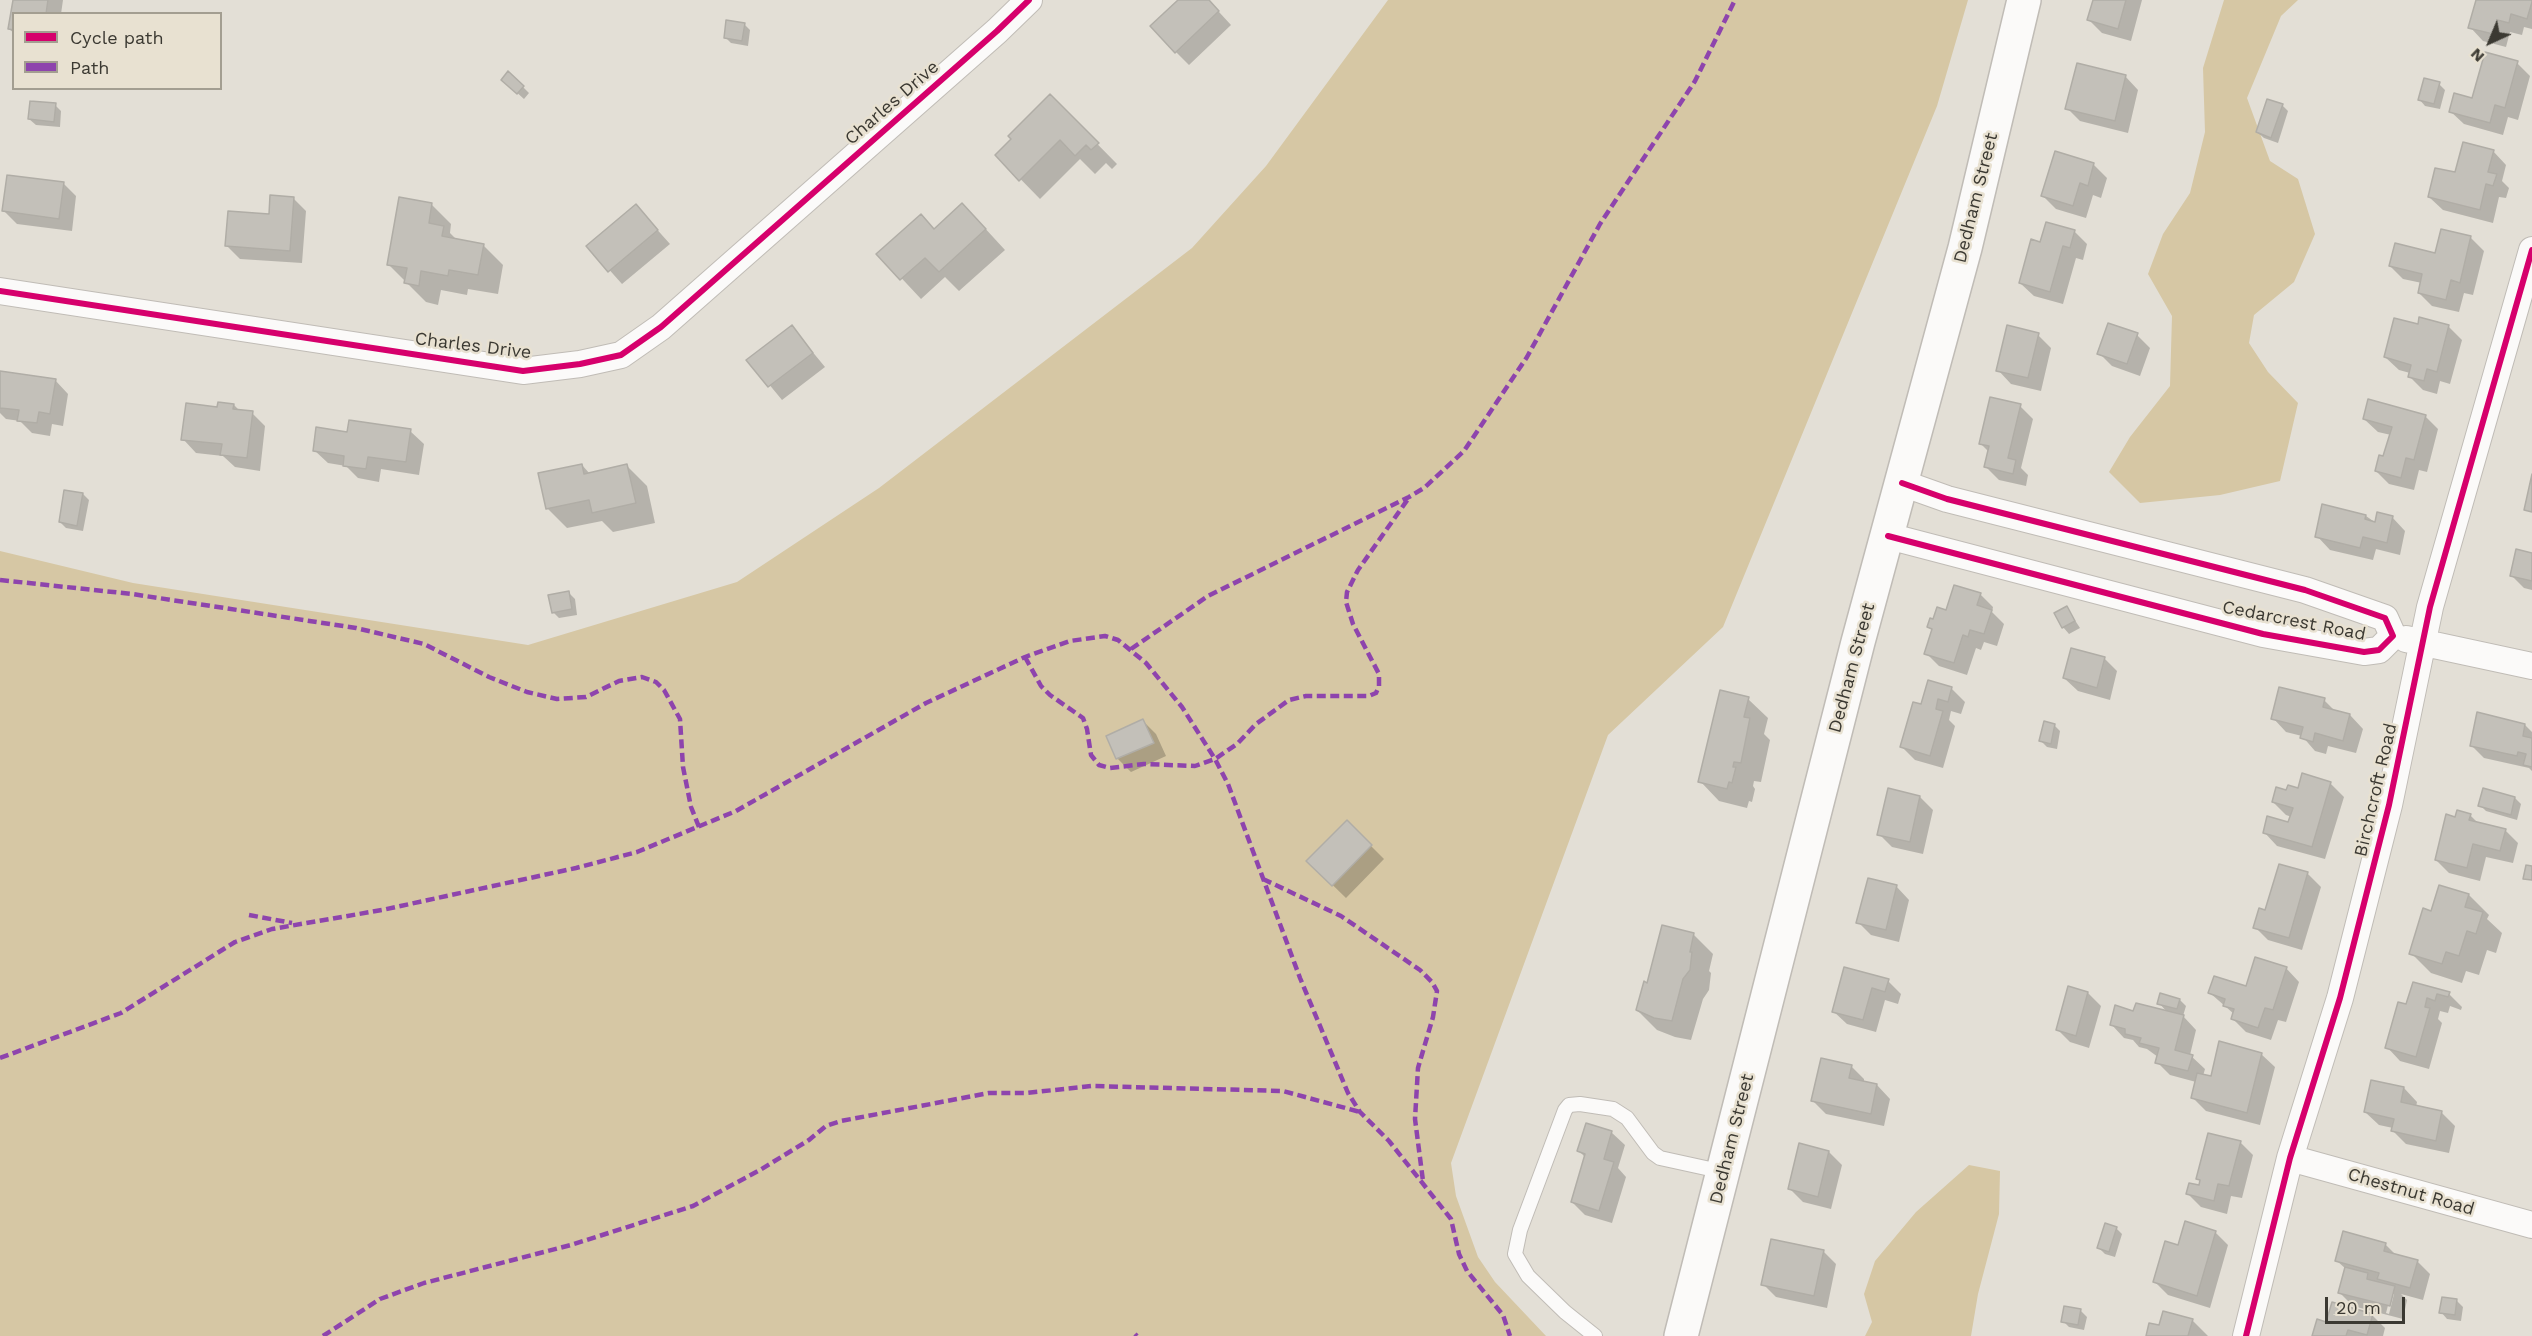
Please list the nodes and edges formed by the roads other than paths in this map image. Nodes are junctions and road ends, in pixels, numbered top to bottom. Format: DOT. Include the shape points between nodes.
graph roads {
  1 [pos="1029,0"];
  2 [pos="2024,0"];
  3 [pos="2532,250"];
  4 [pos="0,291"];
  5 [pos="1902,483"];
  6 [pos="1888,536"];
  7 [pos="2393,636"];
  8 [pos="2423,642"];
  9 [pos="2532,666"];
  10 [pos="2290,1158"];
  11 [pos="1724,1172"];
  12 [pos="2532,1225"];
  13 [pos="1595,1336"];
  14 [pos="1681,1336"];
  15 [pos="2246,1336"];
  1 -- 4 [label="street, Charles Drive" via="662,327 621,355 523,371"];
  2 -- 5 [label="main road, Dedham Street" via="1965,248"];
  3 -- 8 [label="street, Birchcroft Road"];
  5 -- 6 [label="main road, Dedham Street"];
  5 -- 7 [label="street, Cedarcrest Road" via="1947,499 2306,590 2385,618"];
  6 -- 7 [label="street, Cedarcrest Road" via="2263,634 2364,652 2379,650"];
  6 -- 11 [label="main road, Dedham Street"];
  7 -- 8 [label="street"];
  8 -- 9 [label="street"];
  8 -- 10 [label="street, Birchcroft Road" via="2389,805 2343,986"];
  10 -- 12 [label="street, Chestnut Road"];
  10 -- 15 [label="street, Birchcroft Road"];
  11 -- 13 [label="lane" via="1660,1158 1627,1118 1613,1109 1580,1104 1569,1105 1565,1110 1520,1230 1515,1254 1528,1276"];
  11 -- 14 [label="main road, Dedham Street"];
}
